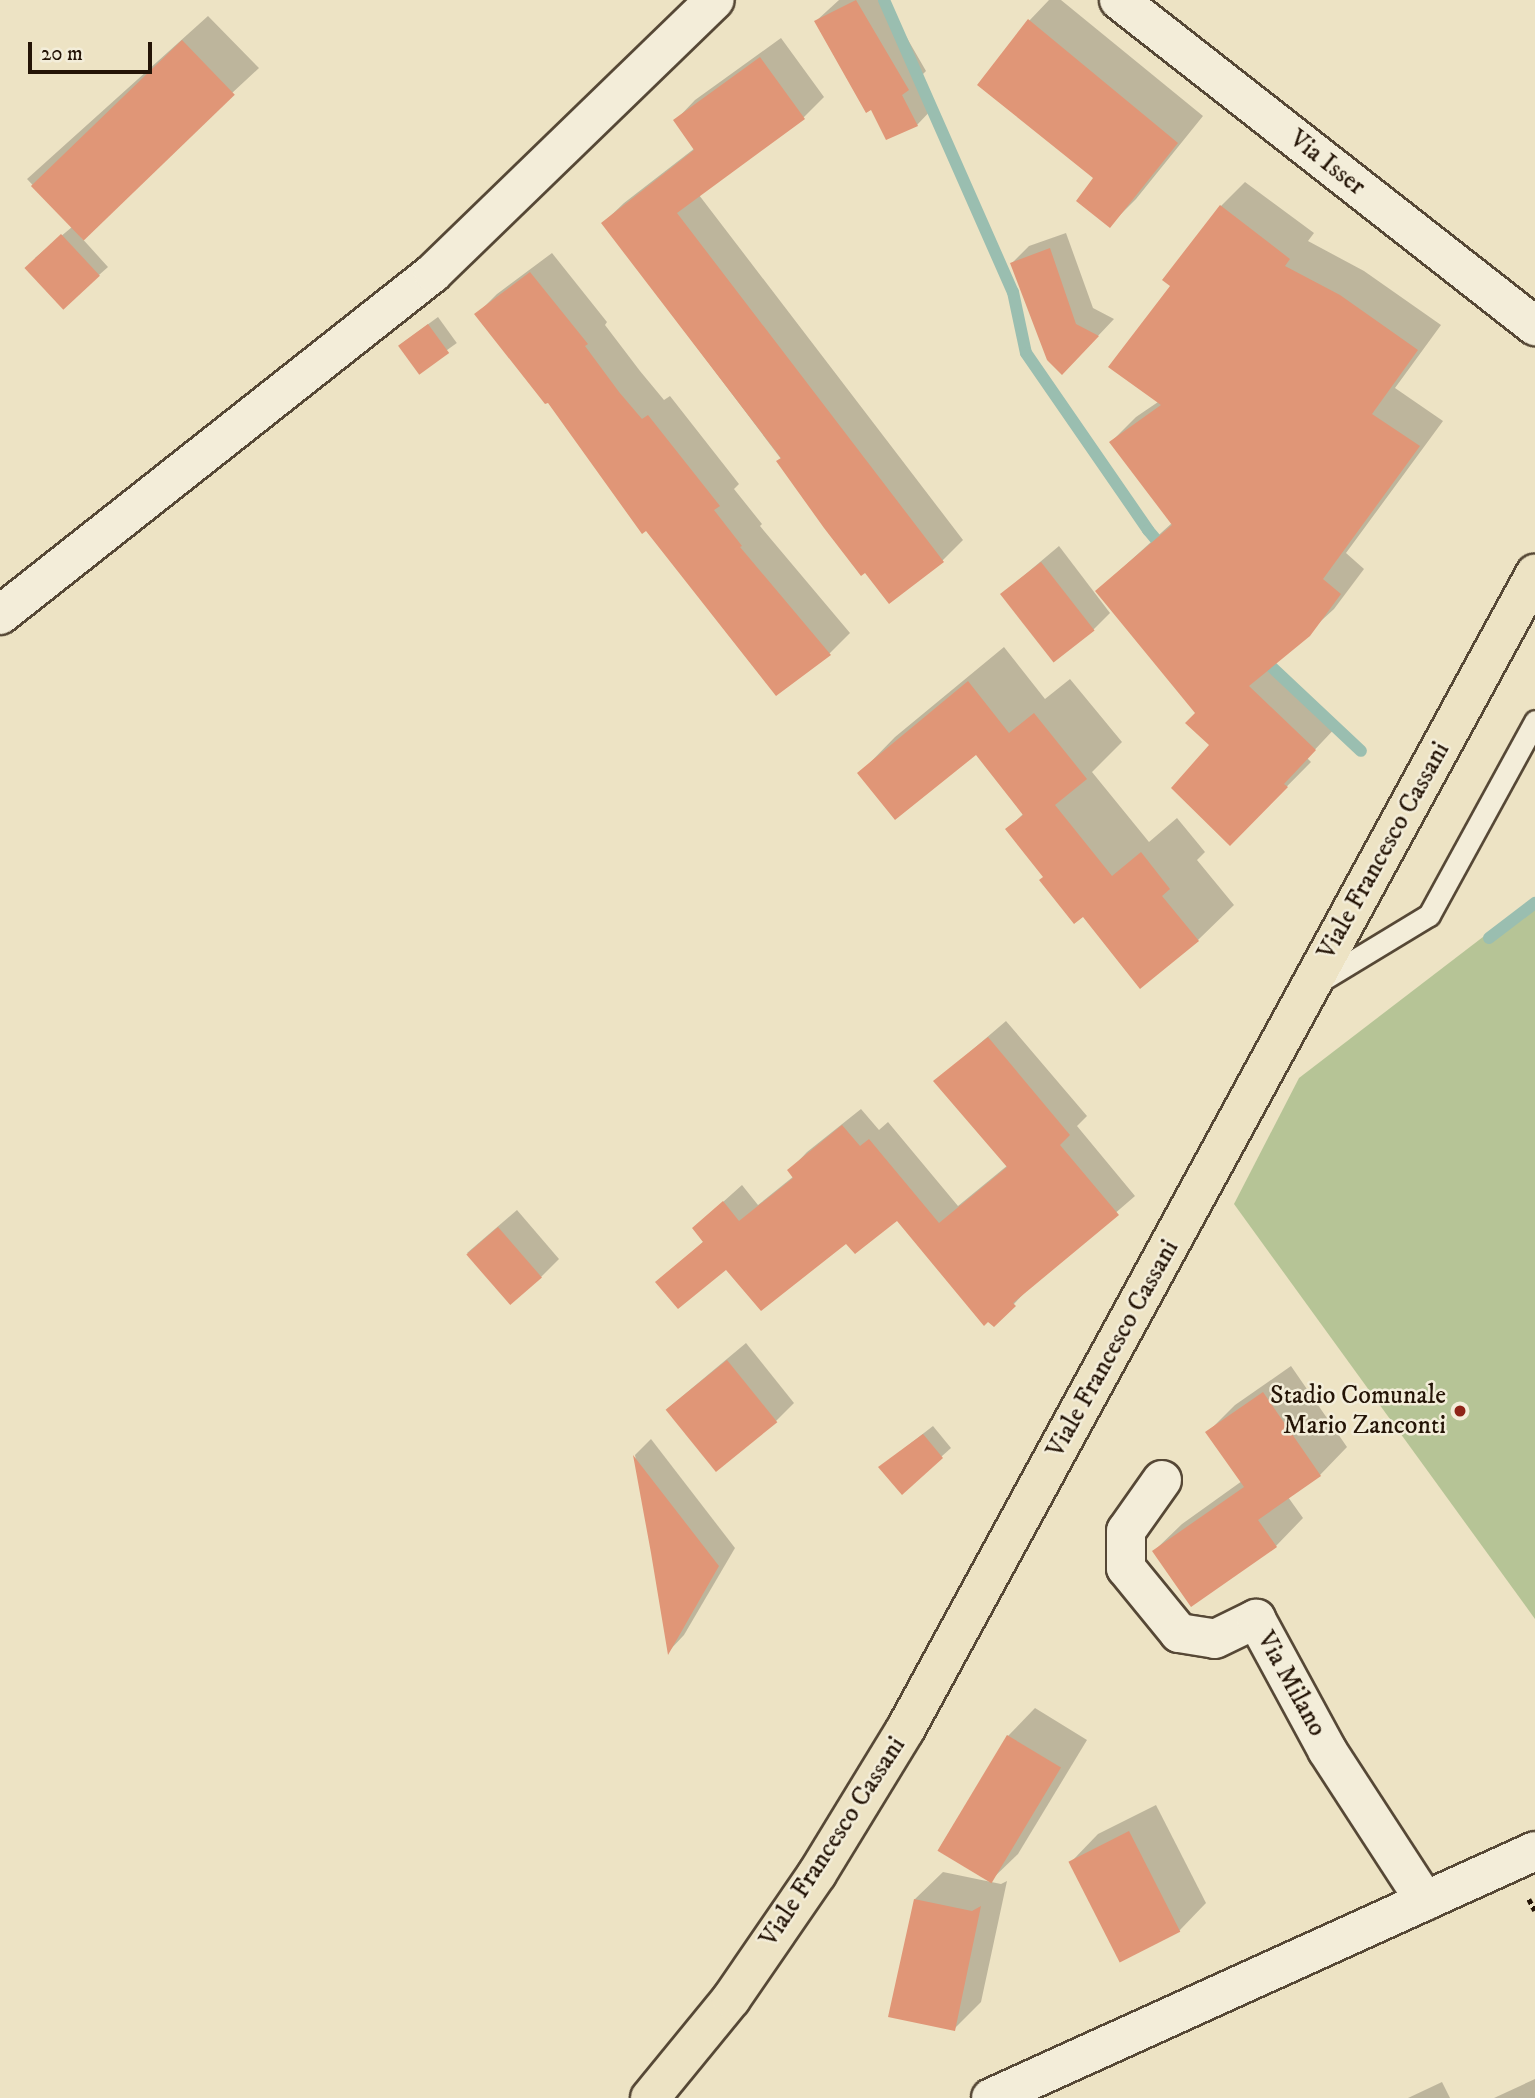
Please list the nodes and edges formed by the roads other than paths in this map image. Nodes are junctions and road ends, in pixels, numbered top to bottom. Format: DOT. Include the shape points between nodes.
graph roads {
  1 [pos="715,0"];
  2 [pos="1119,0"];
  3 [pos="1535,326"];
  4 [pos="1535,574"];
  5 [pos="0,615"];
  6 [pos="1535,721"];
  7 [pos="1309,987"];
  8 [pos="1162,1480"];
  9 [pos="1535,1851"];
  10 [pos="1425,1901"];
  11 [pos="998,2097"];
  12 [pos="650,2098"];
  1 -- 5 [label="street" via="433,273"];
  2 -- 3 [label="street, Via Isser"];
  4 -- 7 [label="main road, Viale Francesco Cassani"];
  6 -- 7 [label="lane" via="1429,915"];
  7 -- 12 [label="main road, Viale Francesco Cassani" via="905,1730 817,1874 731,1999"];
  8 -- 10 [label="street, Via Milano" via="1126,1531 1126,1568 1179,1633 1215,1639 1256,1619 1327,1750"];
  9 -- 10 [label="street"];
  10 -- 11 [label="street"];
}
